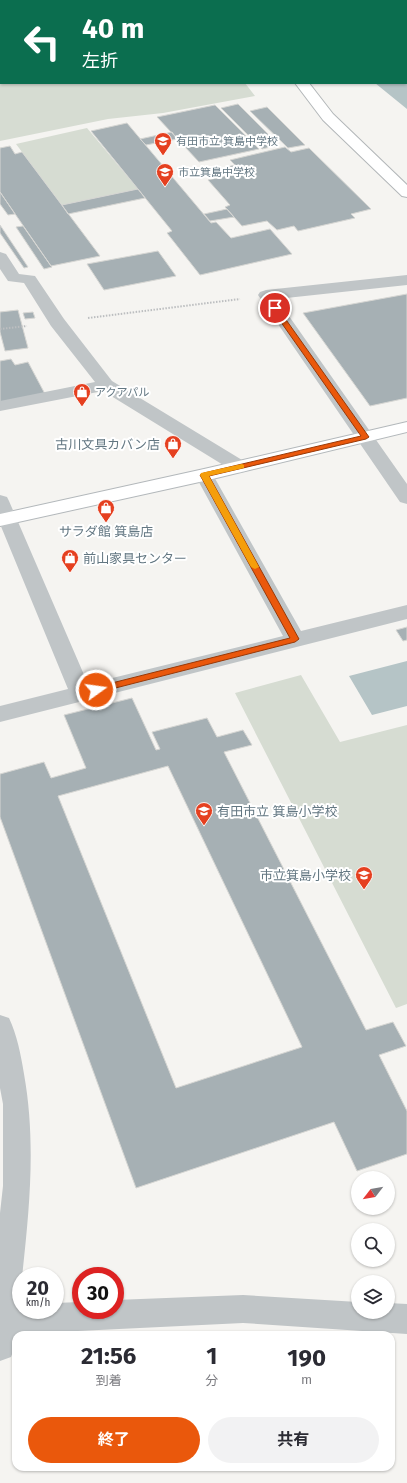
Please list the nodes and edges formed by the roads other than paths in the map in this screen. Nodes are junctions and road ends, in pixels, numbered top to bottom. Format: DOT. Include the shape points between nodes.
graph roads {
  1 [pos="303,84"];
  2 [pos="407,193"];
  3 [pos="0,257"];
  4 [pos="407,280"];
  5 [pos="106,384"];
  6 [pos="0,406"];
  7 [pos="407,427"];
  8 [pos="366,437"];
  9 [pos="240,467"];
  10 [pos="204,475"];
  11 [pos="407,498"];
  12 [pos="3,513"];
  13 [pos="407,612"];
  14 [pos="295,639"];
  15 [pos="81,694"];
  16 [pos="0,714"];
  17 [pos="0,1026"];
  18 [pos="407,1318"];
  19 [pos="1,1329"];
  1 -- 2 [label="main road" via="328,117"];
  3 -- 5 [label="street" via="14,278 29,278 57,322"];
  4 -- 8 [label="street" via="266,295"];
  5 -- 6 [label="street"];
  5 -- 9 [label="street"];
  7 -- 8 [label="main road"];
  8 -- 9 [label="main road"];
  8 -- 11 [label="street"];
  9 -- 10 [label="main road"];
  10 -- 12 [label="main road"];
  10 -- 14 [label="street"];
  12 -- 15 [label="street"];
  13 -- 14 [label="street"];
  14 -- 15 [label="street"];
  15 -- 16 [label="street"];
  17 -- 19 [label="street" via="16,1104 17,1146 17,1186"];
  18 -- 19 [label="street" via="243,1309"];
}
